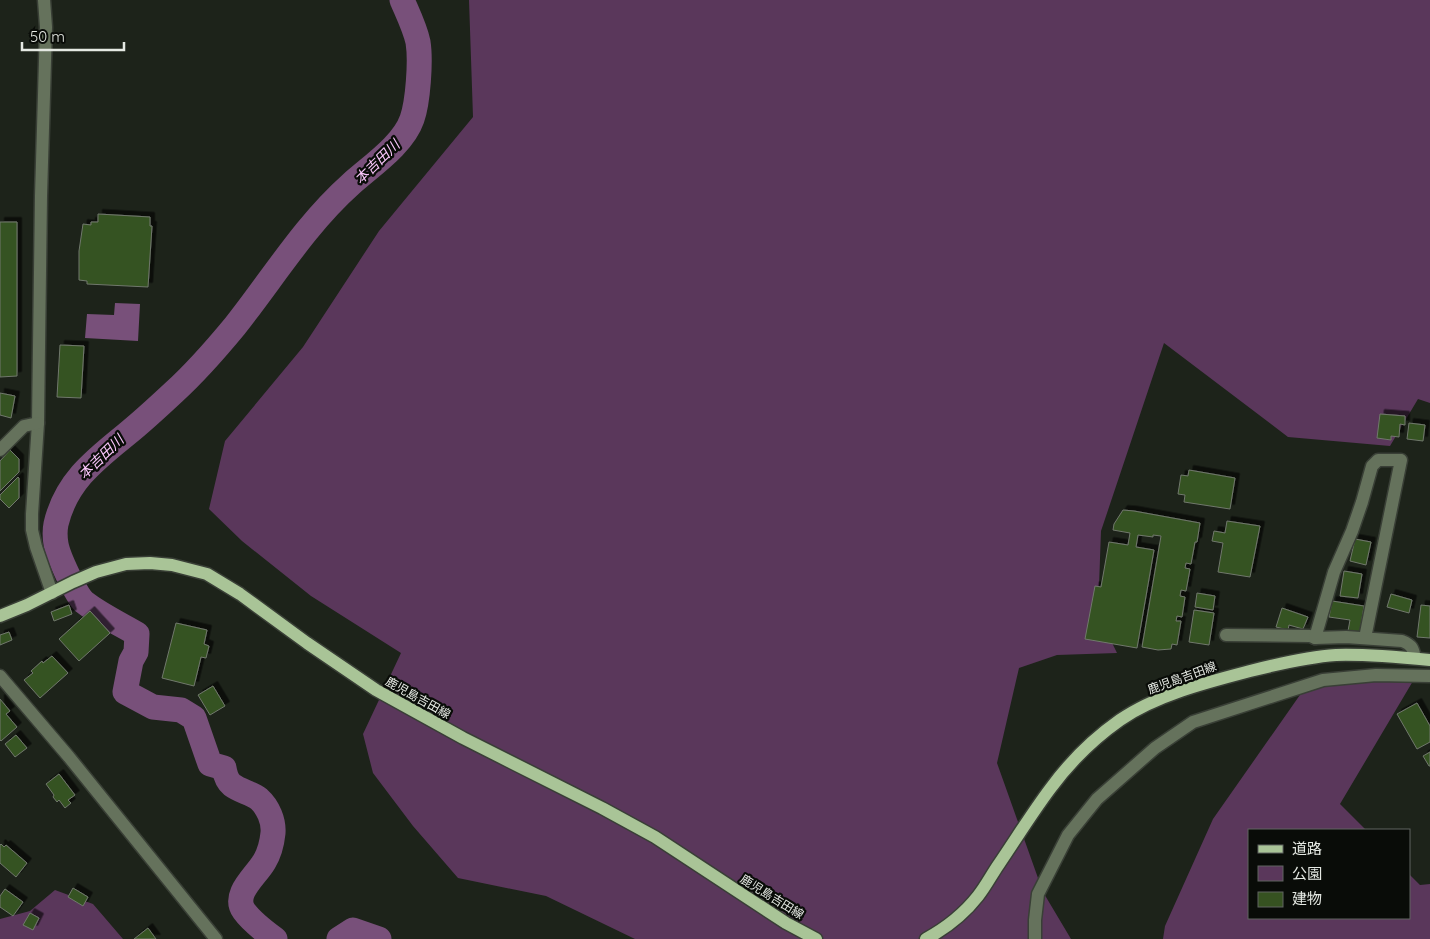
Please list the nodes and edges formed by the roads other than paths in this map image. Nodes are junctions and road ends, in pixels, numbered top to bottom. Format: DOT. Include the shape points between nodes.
graph roads {
  1 [pos="44,0"];
  2 [pos="38,423"];
  3 [pos="0,450"];
  4 [pos="52,593"];
  5 [pos="0,616"];
  6 [pos="1226,636"];
  7 [pos="1315,638"];
  8 [pos="1365,638"];
  9 [pos="1415,658"];
  10 [pos="1430,660"];
  11 [pos="0,676"];
  12 [pos="1430,676"];
  13 [pos="216,939"];
  14 [pos="816,939"];
  15 [pos="926,939"];
  16 [pos="1035,939"];
  1 -- 2 [label="street"];
  2 -- 3 [label="street" via="24,426"];
  2 -- 4 [label="street" via="32,530"];
  4 -- 5 [label="main road, 鹿児島吉田線"];
  4 -- 14 [label="main road, 鹿児島吉田線" via="96,572 126,564 172,565 207,574 383,694 602,808"];
  6 -- 7 [label="street"];
  7 -- 8 [label="street"];
  7 -- 8 [label="street" via="1334,572 1352,531 1372,466 1378,460 1401,460"];
  8 -- 9 [label="street" via="1411,644"];
  9 -- 10 [label="main road, 鹿児島吉田線"];
  9 -- 15 [label="main road, 鹿児島吉田線" via="1337,655 1288,662 1171,694 1120,720 1094,740 1051,788 978,896 960,915"];
  11 -- 13 [label="street"];
  12 -- 16 [label="street" via="1376,674 1322,680 1193,722 1155,748 1097,800 1068,835 1038,894"];
}
